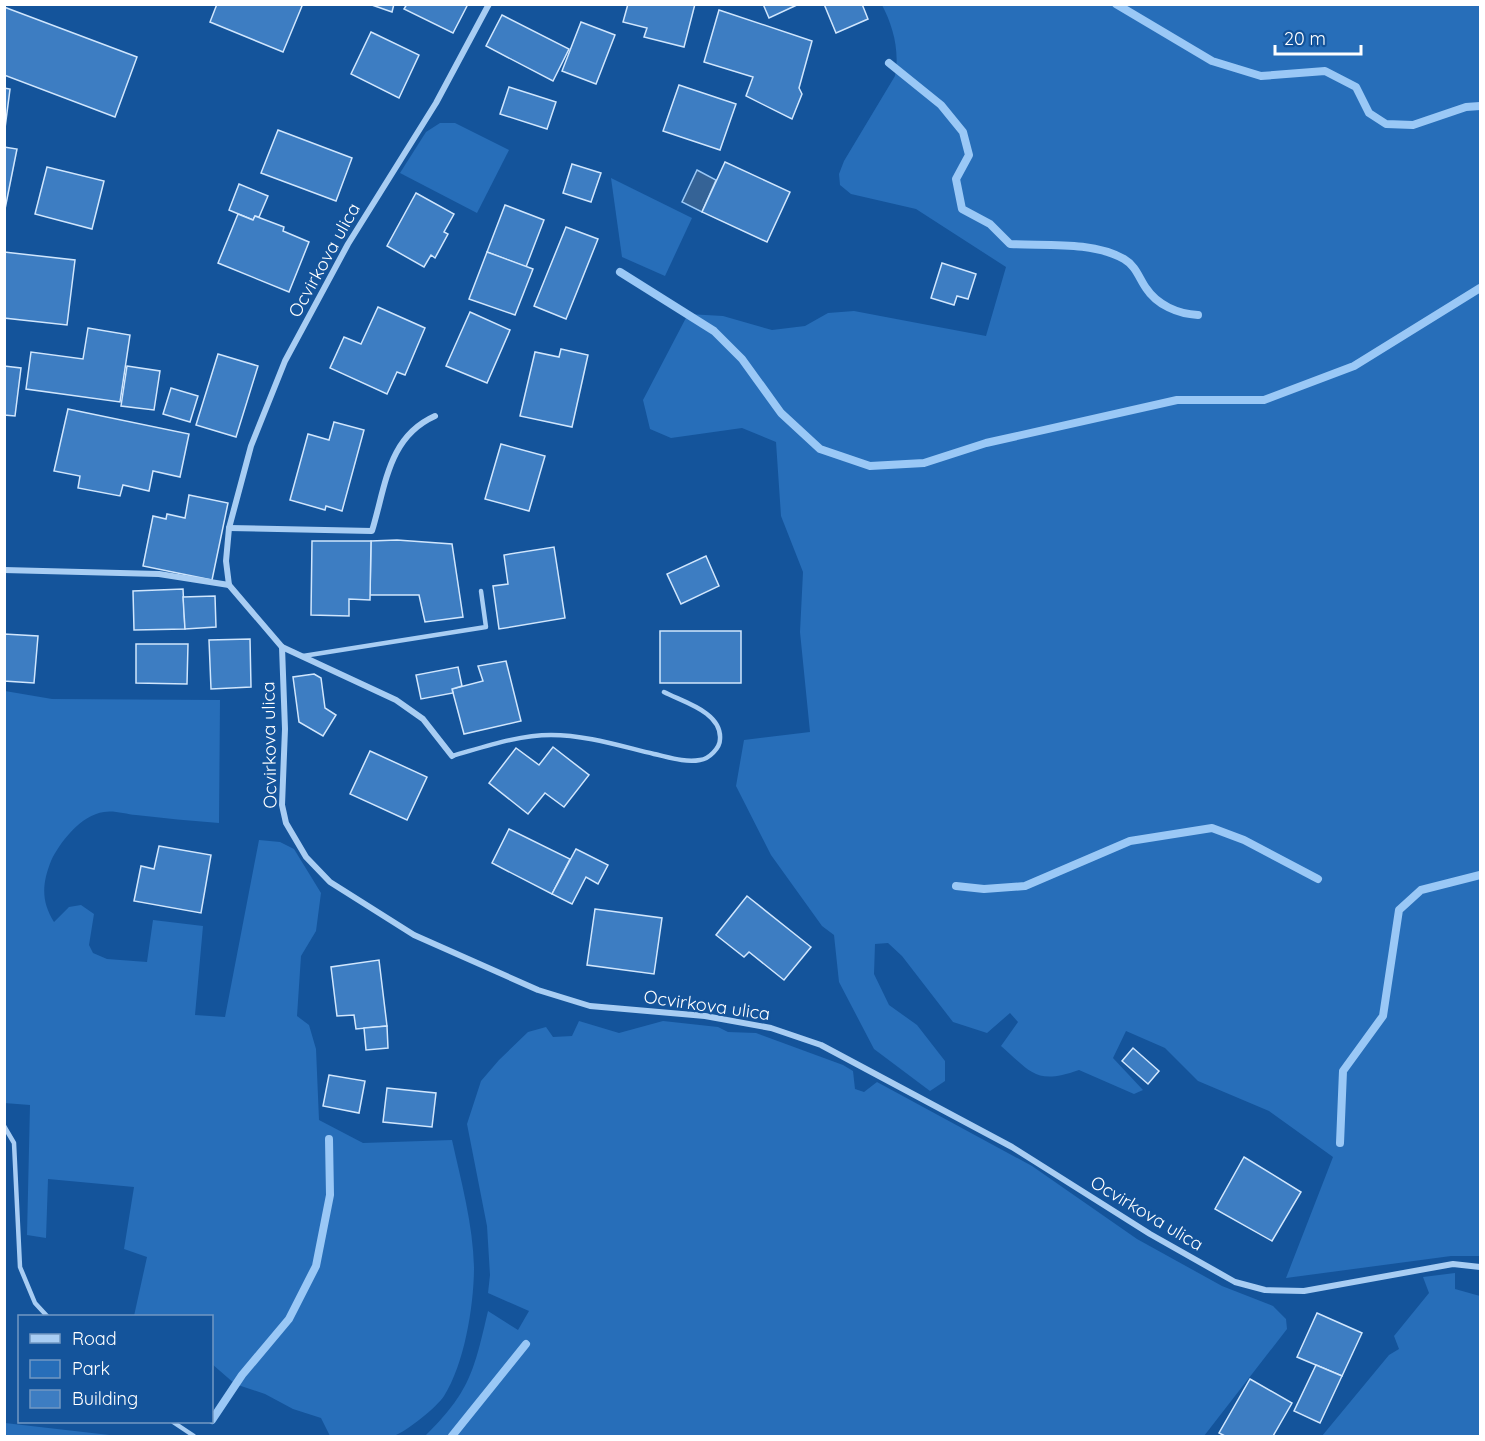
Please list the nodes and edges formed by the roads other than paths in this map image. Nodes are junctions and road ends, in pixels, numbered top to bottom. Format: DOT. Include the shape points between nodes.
graph roads {
  1 [pos="489,4"];
  2 [pos="435,416"];
  3 [pos="229,528"];
  4 [pos="4,570"];
  5 [pos="229,585"];
  6 [pos="481,591"];
  7 [pos="282,647"];
  8 [pos="301,656"];
  9 [pos="664,692"];
  10 [pos="452,756"];
  11 [pos="4,1126"];
  12 [pos="1480,1267"];
  13 [pos="45,1315"];
  14 [pos="174,1423"];
  15 [pos="194,1437"];
  1 -- 3 [label="street, Ocvirkova ulica" via="436,103 348,244 285,361 251,446"];
  2 -- 3 [label="street" via="418,423 397,448 372,531"];
  3 -- 5 [label="street, Ocvirkova ulica"];
  4 -- 5 [label="street" via="159,574"];
  5 -- 7 [label="street"];
  6 -- 8 [label="lane" via="486,627"];
  7 -- 8 [label="street"];
  7 -- 12 [label="street, Ocvirkova ulica" via="285,729 281,788 286,823 306,857 330,882 414,935 538,990 590,1006 705,1016 771,1028 821,1045 1012,1147 1235,1282 1265,1290 1304,1291 1453,1264"];
  8 -- 10 [label="street" via="396,700 423,719"];
  9 -- 10 [label="lane" via="710,715 719,726 720,740 714,752 701,760 681,760 580,737 549,735 505,741"];
  11 -- 13 [label="lane" via="14,1143 20,1267 35,1304"];
  14 -- 15 [label="lane"];
}
